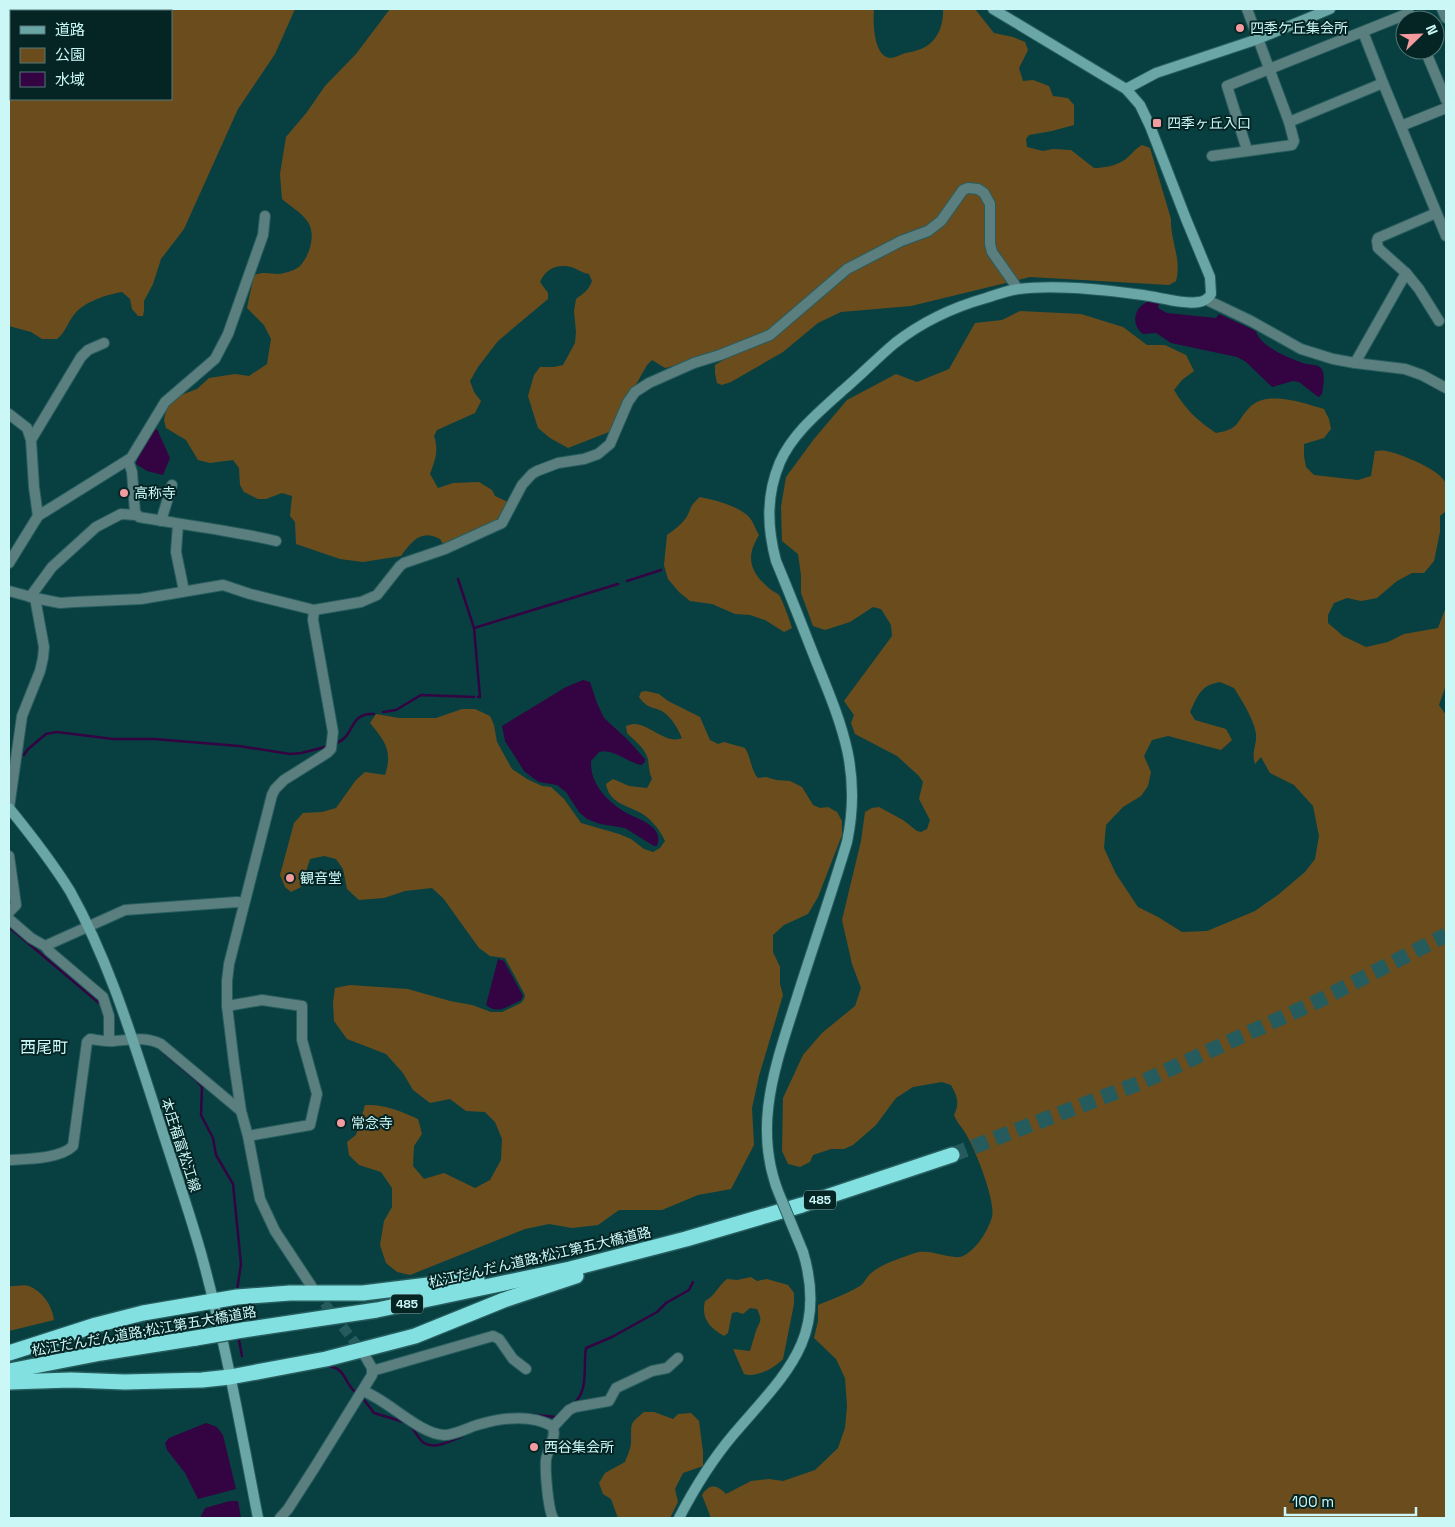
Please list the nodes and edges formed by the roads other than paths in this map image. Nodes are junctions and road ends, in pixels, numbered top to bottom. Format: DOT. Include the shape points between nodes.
graph roads {
  1 [pos="993,9"];
  2 [pos="1247,9"];
  3 [pos="1330,9"];
  4 [pos="1442,9"];
  5 [pos="1446,18"];
  6 [pos="1395,19"];
  7 [pos="1363,32"];
  8 [pos="1258,38"];
  9 [pos="1429,60"];
  10 [pos="1271,70"];
  11 [pos="1383,83"];
  12 [pos="1126,89"];
  13 [pos="1446,100"];
  14 [pos="1446,108"];
  15 [pos="1289,122"];
  16 [pos="1401,126"];
  17 [pos="1247,150"];
  18 [pos="1212,156"];
  19 [pos="1436,213"];
  20 [pos="265,216"];
  21 [pos="1446,236"];
  22 [pos="1406,273"];
  23 [pos="1018,289"];
  24 [pos="1207,300"];
  25 [pos="1439,321"];
  26 [pos="104,343"];
  27 [pos="1355,363"];
  28 [pos="1446,388"];
  29 [pos="9,414"];
  30 [pos="31,440"];
  31 [pos="128,460"];
  32 [pos="172,484"];
  33 [pos="136,515"];
  34 [pos="38,516"];
  35 [pos="161,521"];
  36 [pos="178,524"];
  37 [pos="276,541"];
  38 [pos="9,563"];
  39 [pos="9,591"];
  40 [pos="184,591"];
  41 [pos="33,598"];
  42 [pos="314,610"];
  43 [pos="9,808"];
  44 [pos="9,856"];
  45 [pos="244,903"];
  46 [pos="9,912"];
  47 [pos="9,919"];
  48 [pos="88,926"];
  49 [pos="45,946"];
  50 [pos="227,1006"];
  51 [pos="132,1039"];
  52 [pos="109,1041"];
  53 [pos="241,1111"];
  54 [pos="248,1136"];
  55 [pos="952,1155"];
  56 [pos="9,1160"];
  57 [pos="686,1240"];
  58 [pos="570,1269"];
  59 [pos="312,1286"];
  60 [pos="213,1301"];
  61 [pos="9,1353"];
  62 [pos="365,1356"];
  63 [pos="678,1358"];
  64 [pos="526,1369"];
  65 [pos="9,1371"];
  66 [pos="372,1371"];
  67 [pos="230,1377"];
  68 [pos="9,1382"];
  69 [pos="363,1391"];
  70 [pos="554,1427"];
  71 [pos="258,1518"];
  72 [pos="280,1518"];
  73 [pos="553,1518"];
  74 [pos="679,1518"];
  1 -- 12 [label="street"];
  2 -- 8 [label="street"];
  3 -- 8 [label="street"];
  4 -- 5 [label="street"];
  6 -- 7 [label="street"];
  7 -- 10 [label="street"];
  7 -- 11 [label="street"];
  8 -- 10 [label="street"];
  8 -- 12 [label="street" via="1156,73"];
  9 -- 13 [label="street"];
  10 -- 15 [label="street"];
  10 -- 17 [label="street" via="1227,86"];
  11 -- 15 [label="street"];
  11 -- 16 [label="street"];
  12 -- 24 [label="street" via="1145,113 1210,276 1211,294"];
  14 -- 16 [label="street"];
  15 -- 17 [label="street" via="1294,141 1292,145"];
  16 -- 19 [label="street"];
  17 -- 18 [label="street"];
  19 -- 21 [label="street"];
  19 -- 22 [label="street" via="1378,238 1378,248"];
  20 -- 31 [label="street" via="264,235 228,334 214,359 165,402"];
  22 -- 25 [label="street"];
  22 -- 27 [label="street"];
  23 -- 24 [label="street" via="1087,290 1190,303"];
  23 -- 42 [label="street" via="992,252 987,198 974,187 963,190 941,221 928,231 847,269 770,335 694,363 635,392 610,444 598,454 558,463 532,474 522,485 502,523 445,549 404,563 377,595 361,602"];
  23 -- 74 [label="street, bridge" via="949,310 896,343 792,441 780,462 769,500 768,523 776,561 842,726 852,786 847,842 768,1097 768,1153 776,1186 803,1252 810,1299 808,1323 800,1347 781,1380 717,1455"];
  24 -- 27 [label="street" via="1302,349"];
  26 -- 30 [label="street" via="81,357"];
  27 -- 28 [label="street" via="1405,369"];
  29 -- 30 [label="street" via="27,428"];
  30 -- 34 [label="street"];
  31 -- 33 [label="street"];
  31 -- 34 [label="street"];
  32 -- 35 [label="street"];
  33 -- 35 [label="street"];
  33 -- 41 [label="street" via="121,514 96,527 52,567"];
  34 -- 38 [label="street"];
  35 -- 36 [label="street"];
  36 -- 37 [label="street"];
  36 -- 40 [label="street" via="176,552"];
  39 -- 41 [label="street"];
  40 -- 41 [label="street" via="141,599 60,603"];
  40 -- 42 [label="street" via="223,585"];
  41 -- 43 [label="street" via="44,647 43,658 22,716"];
  42 -- 45 [label="street" via="333,732 332,745 327,753 289,776 275,789"];
  43 -- 48 [label="street, 本庄福富松江線" via="51,862"];
  44 -- 46 [label="street" via="16,905"];
  45 -- 48 [label="street" via="125,910"];
  45 -- 50 [label="street" via="227,974"];
  47 -- 49 [label="street"];
  48 -- 49 [label="street"];
  48 -- 51 [label="street, 本庄福富松江線"];
  49 -- 52 [label="street" via="103,997 109,1016"];
  50 -- 53 [label="street"];
  50 -- 54 [label="street" via="262,1000 302,1006 302,1040 317,1094 310,1125"];
  51 -- 52 [label="street"];
  51 -- 53 [label="street" via="152,1040 160,1044"];
  51 -- 60 [label="street, 本庄福富松江線" via="198,1244"];
  52 -- 56 [label="street" via="92,1039 87,1042 72,1148 46,1157"];
  53 -- 54 [label="street"];
  54 -- 59 [label="street" via="266,1216"];
  55 -- 57 [label="highway, 松江だんだん道路;松江第五大橋道路 / 485" via="802,1206"];
  57 -- 58 [label="highway, 松江だんだん道路;松江第五大橋道路 / 485"];
  57 -- 67 [label="highway" via="504,1300 415,1336 326,1359"];
  58 -- 60 [label="highway" via="525,1271 363,1293 290,1293"];
  58 -- 65 [label="highway, 松江だんだん道路;松江第五大橋道路 / 485, bridge" via="376,1310 101,1353"];
  60 -- 61 [label="highway" via="105,1322"];
  60 -- 67 [label="street, 本庄福富松江線"];
  62 -- 66 [label="street"];
  63 -- 70 [label="street" via="668,1368 652,1371 616,1388 609,1401 569,1410"];
  64 -- 66 [label="street" via="513,1359 499,1339 492,1336"];
  66 -- 69 [label="street"];
  67 -- 68 [label="highway" via="125,1382"];
  67 -- 71 [label="street, 本庄福富松江線"];
  69 -- 70 [label="street" via="424,1428 440,1434 518,1418"];
  69 -- 72 [label="street"];
  70 -- 73 [label="street" via="546,1459 549,1508"];
}
